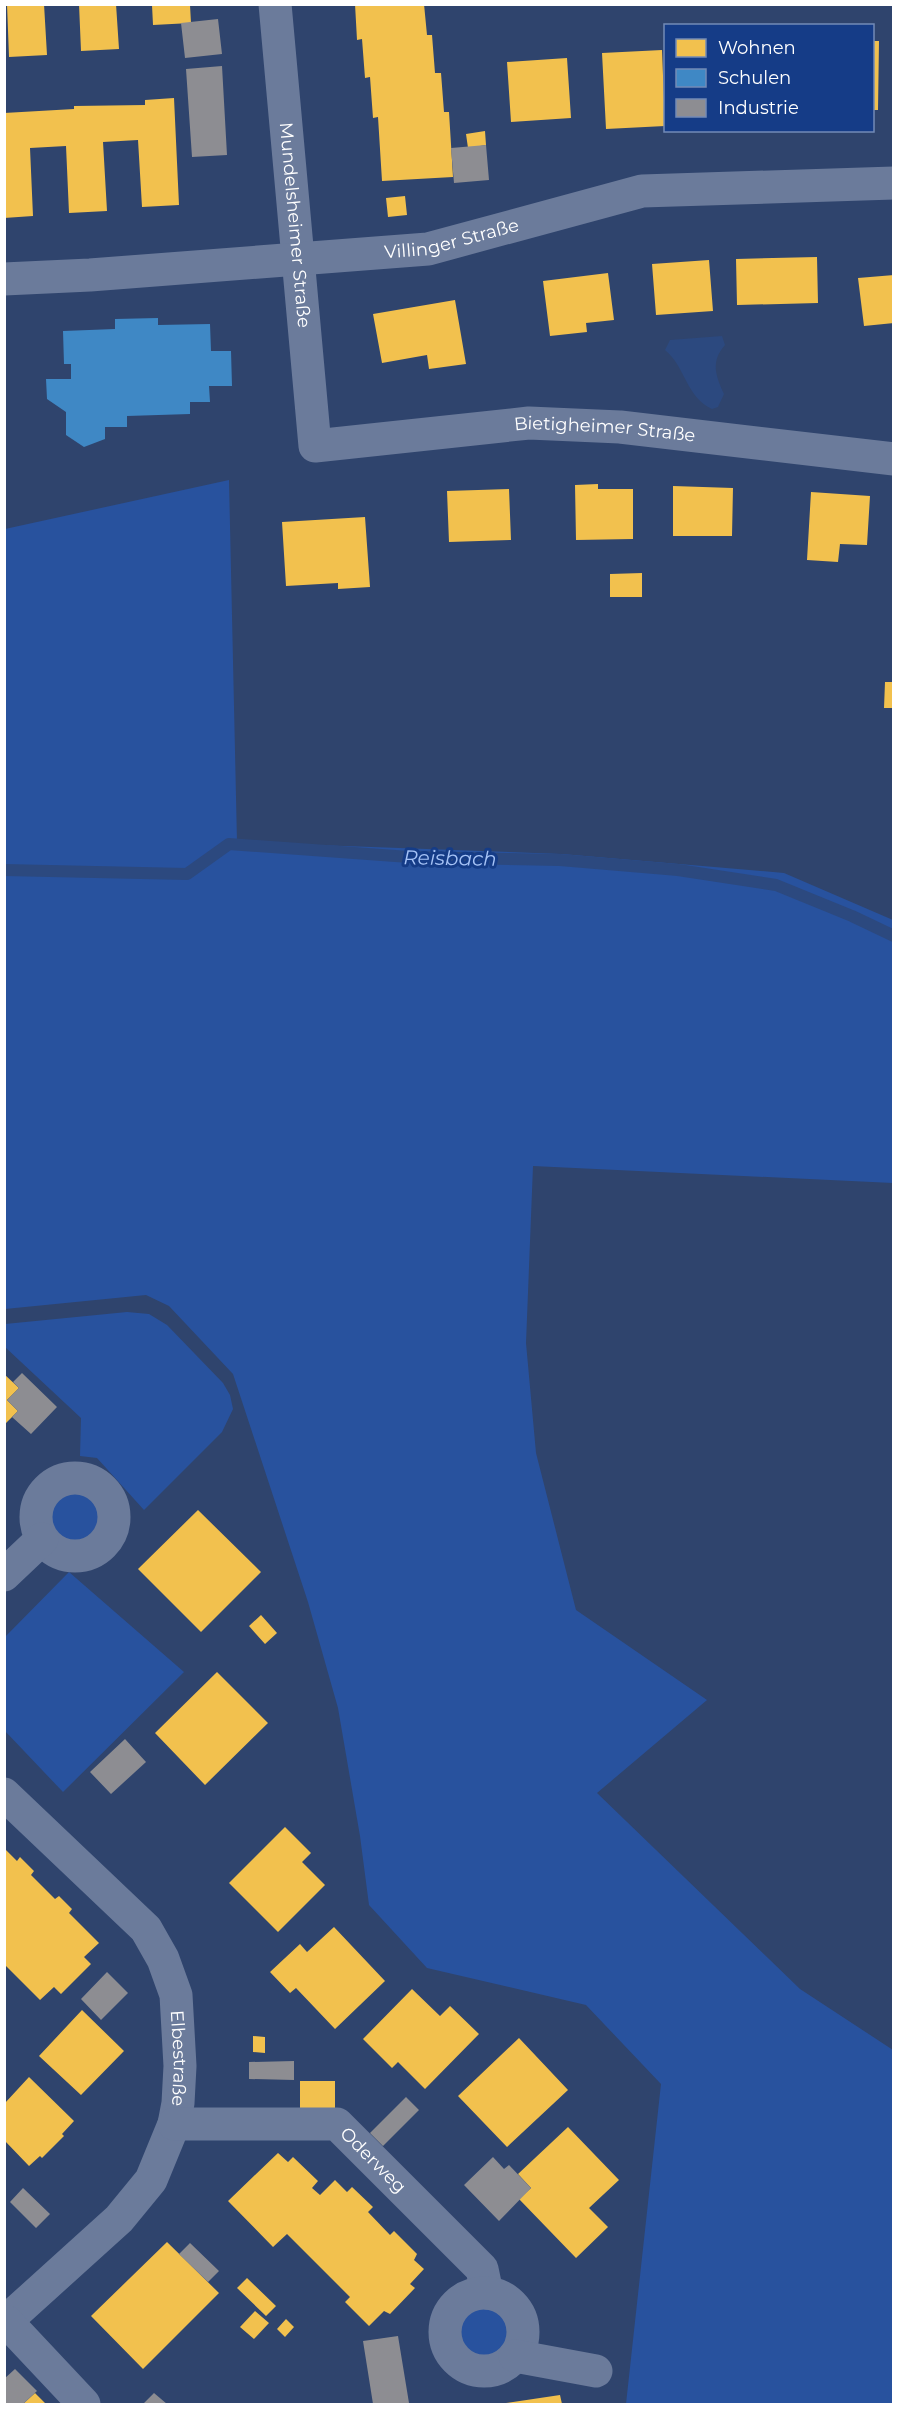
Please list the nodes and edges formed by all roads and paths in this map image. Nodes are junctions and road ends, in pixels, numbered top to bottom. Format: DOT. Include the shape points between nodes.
graph roads {
  1 [pos="275,4"];
  2 [pos="894,183"];
  3 [pos="298,258"];
  4 [pos="4,279"];
  5 [pos="315,446"];
  6 [pos="894,459"];
  7 [pos="42,1539"];
  8 [pos="4,1575"];
  9 [pos="4,1794"];
  10 [pos="174,2124"];
  11 [pos="487,2293"];
  12 [pos="6,2322"];
  13 [pos="515,2356"];
  14 [pos="596,2371"];
  15 [pos="84,2404"];
  1 -- 3 [label="street, Mundelsheimer Straße"];
  2 -- 3 [label="street, Villinger Straße" via="642,191 428,249"];
  3 -- 4 [label="street, Villinger Straße"];
  3 -- 5 [label="street, Mundelsheimer Straße"];
  5 -- 6 [label="street, Bietigheimer Straße" via="529,423 620,427"];
  7 -- 8 [label="street"];
  9 -- 10 [label="street, Elbestraße" via="146,1929 163,1959 176,1995 180,2066"];
  10 -- 11 [label="street, Oderweg" via="337,2124 482,2269"];
  10 -- 12 [label="street, Elbestraße" via="151,2180 119,2219"];
  11 -- 13 [label="street" via="498,2295 516,2310 521,2321 521,2345"];
  11 -- 13 [label="street" via="465,2297 448,2316 444,2329 451,2354 470,2369 482,2371 494,2369"];
  12 -- 15 [label="street"];
  13 -- 14 [label="street"];
}
